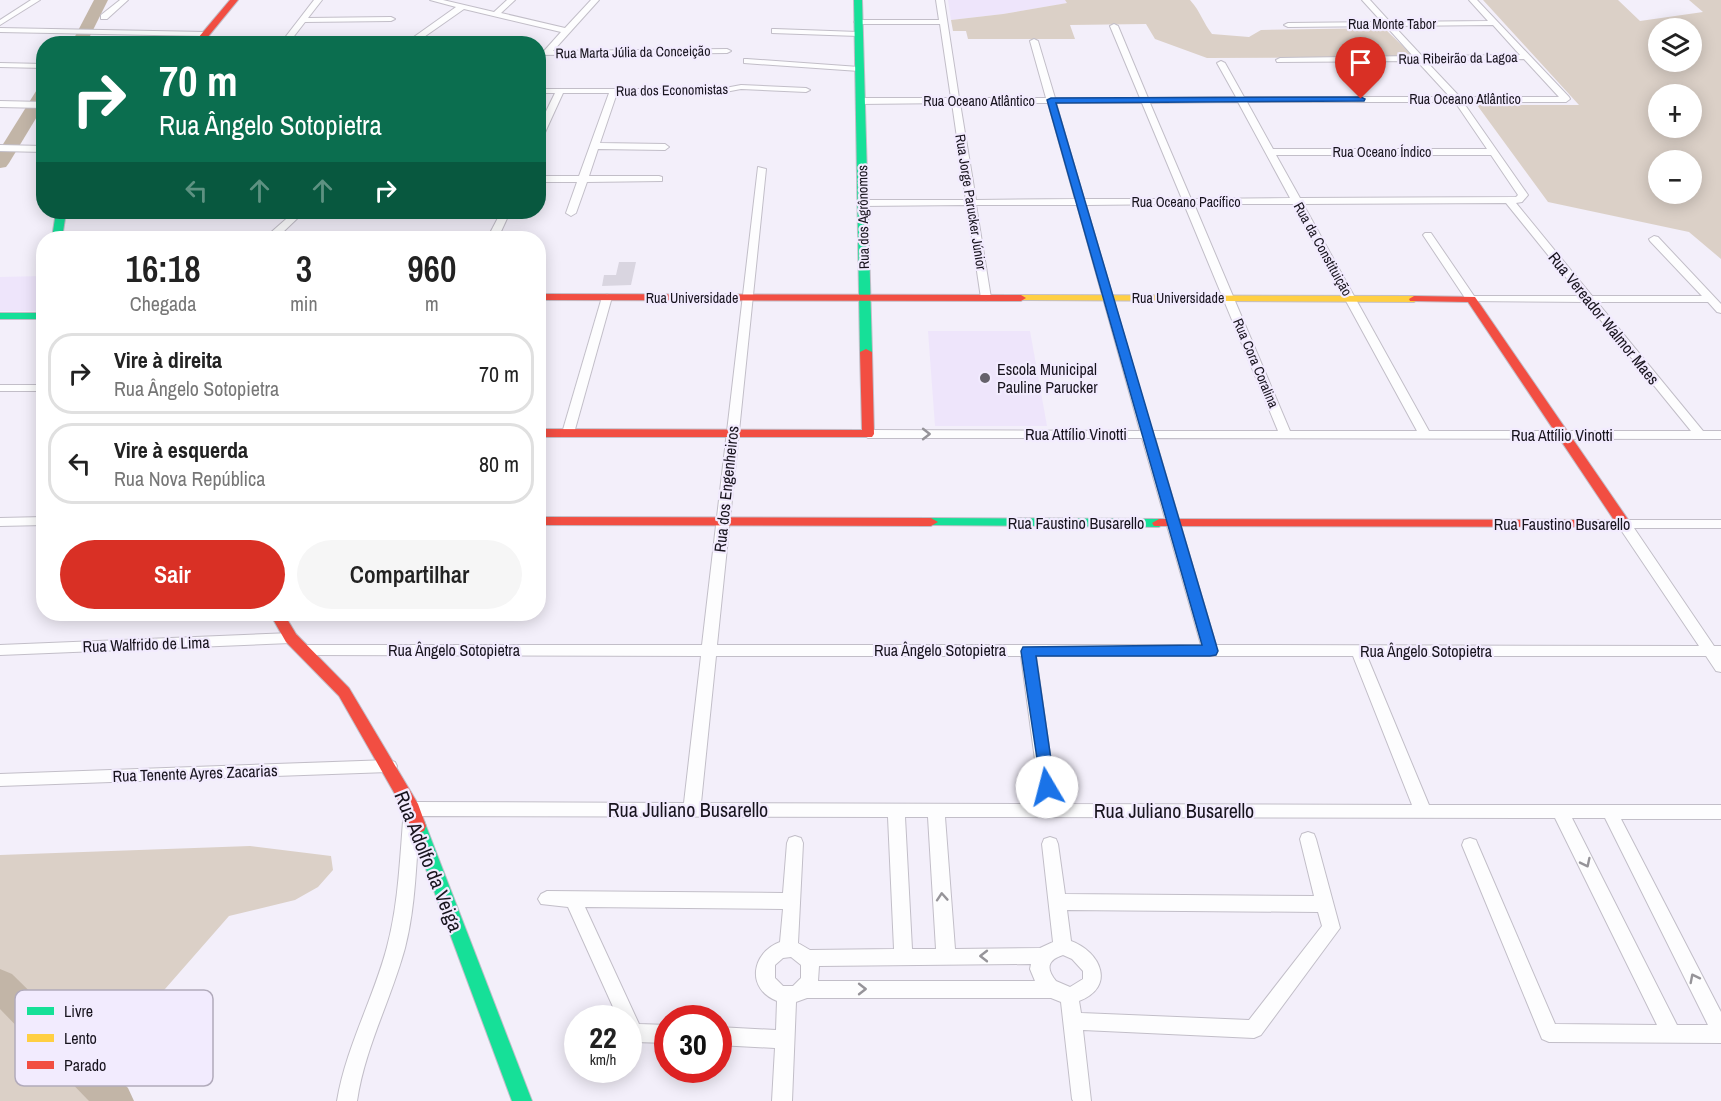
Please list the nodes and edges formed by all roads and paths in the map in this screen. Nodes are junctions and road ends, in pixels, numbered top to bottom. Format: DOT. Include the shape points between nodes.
graph roads {
  1 [pos="36,0"];
  2 [pos="124,0"];
  3 [pos="234,0"];
  4 [pos="318,0"];
  5 [pos="434,0"];
  6 [pos="511,0"];
  7 [pos="595,0"];
  8 [pos="858,0"];
  9 [pos="940,0"];
  10 [pos="1366,0"];
  11 [pos="1473,0"];
  12 [pos="462,6"];
  13 [pos="496,14"];
  14 [pos="0,16"];
  15 [pos="12,16"];
  16 [pos="104,17"];
  17 [pos="391,19"];
  18 [pos="303,20"];
  19 [pos="943,22"];
  20 [pos="0,23"];
  21 [pos="1495,23"];
  22 [pos="1389,24"];
  23 [pos="1288,25"];
  24 [pos="1114,26"];
  25 [pos="858,28"];
  26 [pos="0,30"];
  27 [pos="566,31"];
  28 [pos="775,31"];
  29 [pos="154,36"];
  30 [pos="204,36"];
  31 [pos="290,36"];
  32 [pos="419,36"];
  33 [pos="1034,41"];
  34 [pos="546,49"];
  35 [pos="727,51"];
  36 [pos="546,53"];
  37 [pos="1527,57"];
  38 [pos="1419,58"];
  39 [pos="1280,60"];
  40 [pos="747,61"];
  41 [pos="1221,63"];
  42 [pos="0,65"];
  43 [pos="36,66"];
  44 [pos="859,69"];
  45 [pos="806,90"];
  46 [pos="546,91"];
  47 [pos="560,91"];
  48 [pos="614,91"];
  49 [pos="1457,99"];
  50 [pos="1051,100"];
  51 [pos="1146,100"];
  52 [pos="1241,100"];
  53 [pos="860,101"];
  54 [pos="956,101"];
  55 [pos="0,104"];
  56 [pos="36,105"];
  57 [pos="546,120"];
  58 [pos="595,146"];
  59 [pos="665,147"];
  60 [pos="1,148"];
  61 [pos="36,149"];
  62 [pos="1270,152"];
  63 [pos="1494,152"];
  64 [pos="761,169"];
  65 [pos="546,179"];
  66 [pos="583,179"];
  67 [pos="659,179"];
  68 [pos="1509,201"];
  69 [pos="1080,202"];
  70 [pos="1189,202"];
  71 [pos="1297,202"];
  72 [pos="862,203"];
  73 [pos="972,203"];
  74 [pos="571,213"];
  75 [pos="291,219"];
  76 [pos="278,231"];
  77 [pos="1428,235"];
  78 [pos="1654,239"];
  79 [pos="546,297"];
  80 [pos="607,297"];
  81 [pos="747,298"];
  82 [pos="865,298"];
  83 [pos="986,298"];
  84 [pos="1108,298"];
  85 [pos="1229,298"];
  86 [pos="1350,298"];
  87 [pos="1471,298"];
  88 [pos="1588,299"];
  89 [pos="1710,299"];
  90 [pos="1721,310"];
  91 [pos="0,316"];
  92 [pos="36,316"];
  93 [pos="0,388"];
  94 [pos="36,388"];
  95 [pos="546,433"];
  96 [pos="568,433"];
  97 [pos="732,434"];
  98 [pos="868,434"];
  99 [pos="1148,434"];
  100 [pos="1286,435"];
  101 [pos="1425,435"];
  102 [pos="1563,435"];
  103 [pos="1700,435"];
  104 [pos="1721,435"];
  105 [pos="36,521"];
  106 [pos="546,521"];
  107 [pos="0,522"];
  108 [pos="723,522"];
  109 [pos="1173,523"];
  110 [pos="1624,524"];
  111 [pos="1721,524"];
  112 [pos="281,621"];
  113 [pos="291,638"];
  114 [pos="0,650"];
  115 [pos="304,650"];
  116 [pos="709,650"];
  117 [pos="1028,651"];
  118 [pos="1210,651"];
  119 [pos="1358,651"];
  120 [pos="1716,651"];
  121 [pos="1721,667"];
  122 [pos="389,766"];
  123 [pos="0,780"];
  124 [pos="412,809"];
  125 [pos="692,809"];
  126 [pos="896,810"];
  127 [pos="936,810"];
  128 [pos="1050,810"];
  129 [pos="1423,811"];
  130 [pos="1560,811"];
  131 [pos="1609,811"];
  132 [pos="1721,812"];
  133 [pos="1308,838"];
  134 [pos="795,843"];
  135 [pos="1050,844"];
  136 [pos="1470,845"];
  137 [pos="548,899"];
  138 [pos="573,899"];
  139 [pos="792,901"];
  140 [pos="1056,902"];
  141 [pos="1326,904"];
  142 [pos="1063,947"];
  143 [pos="789,950"];
  144 [pos="903,956"];
  145 [pos="946,956"];
  146 [pos="1043,956"];
  147 [pos="807,958"];
  148 [pos="795,991"];
  149 [pos="1061,992"];
  150 [pos="621,1005"];
  151 [pos="1072,1021"];
  152 [pos="1721,1032"];
  153 [pos="1671,1034"];
  154 [pos="732,1037"];
  155 [pos="785,1039"];
  156 [pos="1082,1099"];
  157 [pos="347,1101"];
  158 [pos="522,1101"];
  159 [pos="782,1101"];
  1 -- 15 [label="street"];
  2 -- 16 [label="street"];
  3 -- 30 [label="street"];
  4 -- 18 [label="street"];
  5 -- 12 [label="street"];
  6 -- 13 [label="street"];
  7 -- 27 [label="street"];
  8 -- 25 [label="street, Rua dos Agrônomos"];
  9 -- 19 [label="street, Rua Jorge Parucker Júnior"];
  10 -- 22 [label="street"];
  11 -- 21 [label="street"];
  12 -- 13 [label="street"];
  12 -- 32 [label="street"];
  13 -- 27 [label="street"];
  14 -- 15 [label="street"];
  15 -- 20 [label="street"];
  17 -- 18 [label="street"];
  18 -- 31 [label="street"];
  19 -- 25 [label="street"];
  19 -- 54 [label="street, Rua Jorge Parucker Júnior"];
  21 -- 22 [label="street, Rua Monte Tabor"];
  21 -- 37 [label="street"];
  22 -- 23 [label="street, Rua Monte Tabor"];
  22 -- 38 [label="street"];
  24 -- 51 [label="street, Rua Cora Coralina"];
  25 -- 28 [label="street"];
  25 -- 44 [label="street, Rua dos Agrônomos"];
  26 -- 29 [label="street"];
  27 -- 34 [label="street"];
  33 -- 50 [label="street"];
  35 -- 36 [label="street, Rua Marta Júlia da Conceição"];
  37 -- 38 [label="street, Rua Ribeirão da Lagoa"];
  37 -- 49 [label="street, Rua Oceano Atlântico" via="1566,99"];
  38 -- 39 [label="street, Rua Ribeirão da Lagoa"];
  38 -- 49 [label="street"];
  40 -- 44 [label="street"];
  41 -- 52 [label="street, Rua da Constituição"];
  42 -- 43 [label="street"];
  44 -- 53 [label="street, Rua dos Agrônomos"];
  45 -- 48 [label="street, Rua dos Economistas" via="741,87 720,91"];
  46 -- 47 [label="street, Rua dos Economistas"];
  47 -- 48 [label="street, Rua dos Economistas"];
  47 -- 57 [label="street"];
  48 -- 58 [label="street"];
  49 -- 52 [label="street, Rua Oceano Atlântico"];
  49 -- 63 [label="street"];
  50 -- 51 [label="street, Rua Oceano Atlântico"];
  50 -- 54 [label="street, Rua Oceano Atlântico"];
  50 -- 69 [label="street"];
  51 -- 52 [label="street, Rua Oceano Atlântico"];
  51 -- 70 [label="street, Rua Cora Coralina"];
  52 -- 62 [label="street, Rua da Constituição"];
  53 -- 54 [label="street, Rua Oceano Atlântico"];
  53 -- 72 [label="street, Rua dos Agrônomos"];
  54 -- 73 [label="street, Rua Jorge Parucker Júnior"];
  55 -- 56 [label="street"];
  58 -- 59 [label="street"];
  58 -- 66 [label="street"];
  60 -- 61 [label="street"];
  62 -- 63 [label="street, Rua Oceano Índico"];
  62 -- 71 [label="street, Rua da Constituição"];
  63 -- 68 [label="street" via="1523,195 1519,200"];
  64 -- 81 [label="street, Rua dos Engenheiros"];
  65 -- 66 [label="street"];
  66 -- 67 [label="street"];
  66 -- 74 [label="street"];
  68 -- 71 [label="street, Rua Oceano Pacífico"];
  68 -- 88 [label="street, Rua Vereador Walmor Maes"];
  69 -- 70 [label="street, Rua Oceano Pacífico"];
  69 -- 73 [label="street, Rua Oceano Pacífico"];
  69 -- 84 [label="street"];
  70 -- 71 [label="street, Rua Oceano Pacífico"];
  70 -- 85 [label="street, Rua Cora Coralina"];
  71 -- 86 [label="street, Rua da Constituição"];
  72 -- 73 [label="street, Rua Oceano Pacífico"];
  72 -- 82 [label="street, Rua dos Agrônomos"];
  73 -- 83 [label="street, Rua Jorge Parucker Júnior"];
  75 -- 76 [label="street"];
  77 -- 87 [label="street"];
  78 -- 89 [label="street"];
  79 -- 80 [label="street, Rua Universidade"];
  80 -- 81 [label="street, Rua Universidade"];
  80 -- 96 [label="street"];
  81 -- 82 [label="street, Rua Universidade"];
  81 -- 97 [label="street, Rua dos Engenheiros"];
  82 -- 83 [label="street, Rua Universidade"];
  82 -- 98 [label="street, Rua dos Agrônomos"];
  83 -- 84 [label="street, Rua Universidade"];
  84 -- 85 [label="street, Rua Universidade"];
  84 -- 99 [label="street"];
  85 -- 86 [label="street, Rua Universidade"];
  85 -- 100 [label="street, Rua Cora Coralina"];
  86 -- 87 [label="street, Rua Universidade"];
  86 -- 101 [label="street, Rua da Constituição"];
  87 -- 88 [label="street, Rua Universidade"];
  87 -- 102 [label="street"];
  88 -- 89 [label="street, Rua Universidade"];
  88 -- 103 [label="street, Rua Vereador Walmor Maes"];
  89 -- 90 [label="street"];
  91 -- 92 [label="street"];
  93 -- 94 [label="street"];
  95 -- 96 [label="street, Rua Attílio Vinotti"];
  96 -- 97 [label="street, Rua Attílio Vinotti"];
  97 -- 98 [label="street, Rua Attílio Vinotti"];
  97 -- 108 [label="street, Rua dos Engenheiros"];
  98 -- 99 [label="street, Rua Attílio Vinotti, one-way"];
  99 -- 100 [label="street, Rua Attílio Vinotti"];
  99 -- 109 [label="street"];
  100 -- 101 [label="street, Rua Attílio Vinotti"];
  101 -- 102 [label="street, Rua Attílio Vinotti"];
  102 -- 103 [label="street, Rua Attílio Vinotti"];
  102 -- 110 [label="street"];
  103 -- 104 [label="street, Rua Attílio Vinotti"];
  105 -- 107 [label="street"];
  106 -- 108 [label="street, Rua Faustino Busarello"];
  108 -- 109 [label="street, Rua Faustino Busarello"];
  108 -- 116 [label="street, Rua dos Engenheiros"];
  109 -- 110 [label="street, Rua Faustino Busarello"];
  109 -- 118 [label="street"];
  110 -- 111 [label="street, Rua Faustino Busarello"];
  110 -- 120 [label="street"];
  112 -- 113 [label="street, Rua Adolfo da Veiga"];
  113 -- 114 [label="street, Rua Walfrido de Lima"];
  113 -- 115 [label="street, Rua Adolfo da Veiga"];
  115 -- 116 [label="street, Rua Ângelo Sotopietra"];
  115 -- 122 [label="street, Rua Adolfo da Veiga" via="344,692"];
  116 -- 117 [label="street, Rua Ângelo Sotopietra"];
  116 -- 125 [label="street, Rua dos Engenheiros"];
  117 -- 118 [label="street, Rua Ângelo Sotopietra"];
  117 -- 128 [label="street"];
  118 -- 119 [label="street, Rua Ângelo Sotopietra"];
  119 -- 120 [label="street, Rua Ângelo Sotopietra"];
  119 -- 129 [label="street"];
  120 -- 121 [label="street"];
  122 -- 123 [label="street, Rua Tenente Ayres Zacarias"];
  122 -- 124 [label="street, Rua Adolfo da Veiga"];
  124 -- 125 [label="street, Rua Juliano Busarello"];
  124 -- 157 [label="street" via="396,948 357,1053"];
  124 -- 158 [label="street, Rua Adolfo da Veiga"];
  125 -- 126 [label="street, Rua Juliano Busarello"];
  126 -- 127 [label="street, Rua Juliano Busarello"];
  126 -- 144 [label="street"];
  127 -- 128 [label="street, Rua Juliano Busarello"];
  145 -- 127 [label="street, one-way"];
  128 -- 129 [label="street, Rua Juliano Busarello"];
  129 -- 130 [label="street, Rua Juliano Busarello"];
  130 -- 131 [label="street, Rua Juliano Busarello"];
  130 -- 153 [label="street, one-way"];
  131 -- 132 [label="street, Rua Juliano Busarello"];
  152 -- 131 [label="street, one-way"];
  133 -- 141 [label="street"];
  134 -- 139 [label="street"];
  135 -- 140 [label="street"];
  136 -- 153 [label="street" via="1549,1033"];
  137 -- 138 [label="street"];
  138 -- 139 [label="street"];
  138 -- 150 [label="street"];
  139 -- 143 [label="street"];
  140 -- 141 [label="street"];
  140 -- 142 [label="street"];
  141 -- 151 [label="street" via="1332,928 1254,1029"];
  142 -- 146 [label="street"];
  142 -- 149 [label="street" via="1085,956 1092,970 1089,984 1077,993"];
  143 -- 147 [label="street"];
  143 -- 148 [label="street" via="767,961 764,976 772,989"];
  144 -- 145 [label="street"];
  144 -- 147 [label="street"];
  146 -- 145 [label="street, one-way"];
  146 -- 149 [label="street" via="1041,978"];
  147 -- 148 [label="street" via="812,975"];
  148 -- 149 [label="street, one-way"];
  148 -- 155 [label="street"];
  149 -- 151 [label="street"];
  151 -- 156 [label="street"];
  152 -- 153 [label="street"];
  154 -- 155 [label="street"];
  155 -- 159 [label="street"];
}
